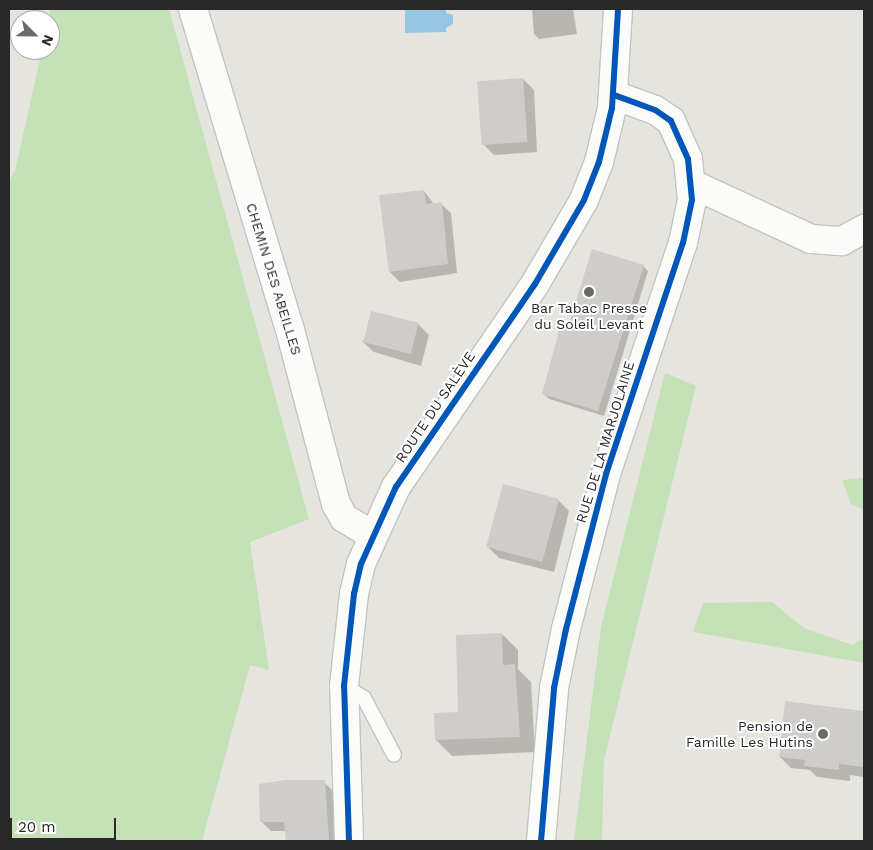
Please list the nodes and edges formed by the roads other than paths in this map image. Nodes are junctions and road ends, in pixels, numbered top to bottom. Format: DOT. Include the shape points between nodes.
graph roads {
  1 [pos="193,9"];
  2 [pos="618,9"];
  3 [pos="614,95"];
  4 [pos="692,184"];
  5 [pos="864,229"];
  6 [pos="372,535"];
  7 [pos="344,686"];
  8 [pos="394,755"];
  9 [pos="349,841"];
  10 [pos="541,841"];
  1 -- 6 [label="street, CHEMIN DES ABEILLES" via="289,326 336,504 344,518"];
  2 -- 3 [label="street, ROUTE DU SALÈVE"];
  3 -- 4 [label="street, RUE DE LA MARJOLAINE" via="655,110 671,121 684,146"];
  3 -- 6 [label="street, ROUTE DU SALÈVE" via="600,162 576,216 535,284 426,439 396,487"];
  4 -- 5 [label="street" via="811,239 842,241"];
  4 -- 10 [label="street, RUE DE LA MARJOLAINE" via="683,243 606,474 566,629 554,688"];
  6 -- 7 [label="street, ROUTE DU SALÈVE" via="354,594"];
  7 -- 8 [label="lane" via="368,703"];
  7 -- 9 [label="street, ROUTE DU SALÈVE"];
}
